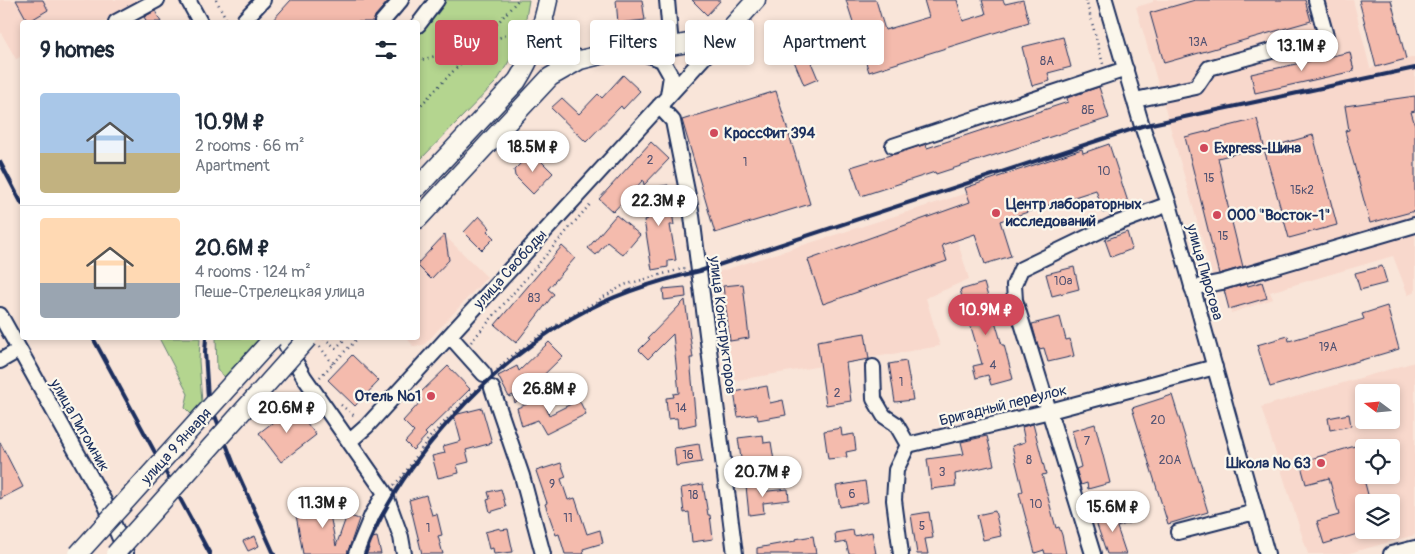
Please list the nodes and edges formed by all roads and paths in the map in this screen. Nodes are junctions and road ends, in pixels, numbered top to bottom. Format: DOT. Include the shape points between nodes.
graph roads {
  1 [pos="157,0"];
  2 [pos="188,0"];
  3 [pos="216,0"];
  4 [pos="263,0"];
  5 [pos="401,0"];
  6 [pos="437,0"];
  7 [pos="518,0"];
  8 [pos="548,0"];
  9 [pos="667,0"];
  10 [pos="756,0"];
  11 [pos="1086,0"];
  12 [pos="1105,0"];
  13 [pos="1316,0"];
  14 [pos="544,18"];
  15 [pos="120,20"];
  16 [pos="199,20"];
  17 [pos="227,20"];
  18 [pos="245,20"];
  19 [pos="384,20"];
  20 [pos="669,20"];
  21 [pos="738,20"];
  22 [pos="420,22"];
  23 [pos="498,23"];
  24 [pos="435,55"];
  25 [pos="590,58"];
  26 [pos="420,59"];
  27 [pos="580,60"];
  28 [pos="459,65"];
  29 [pos="571,65"];
  30 [pos="665,65"];
  31 [pos="696,65"];
  32 [pos="1126,70"];
  33 [pos="1106,76"];
  34 [pos="663,100"];
  35 [pos="1135,100"];
  36 [pos="420,106"];
  37 [pos="893,146"];
  38 [pos="420,185"];
  39 [pos="1169,204"];
  40 [pos="420,217"];
  41 [pos="1415,225"];
  42 [pos="699,264"];
  43 [pos="1192,288"];
  44 [pos="0,315"];
  45 [pos="450,336"];
  46 [pos="278,340"];
  47 [pos="280,340"];
  48 [pos="326,340"];
  49 [pos="344,340"];
  50 [pos="356,340"];
  51 [pos="313,341"];
  52 [pos="19,350"];
  53 [pos="0,360"];
  54 [pos="333,364"];
  55 [pos="873,367"];
  56 [pos="1215,367"];
  57 [pos="488,380"];
  58 [pos="324,384"];
  59 [pos="338,402"];
  60 [pos="1050,411"];
  61 [pos="367,426"];
  62 [pos="350,441"];
  63 [pos="908,445"];
  64 [pos="385,493"];
  65 [pos="1255,512"];
  66 [pos="1178,532"];
  67 [pos="1415,548"];
  68 [pos="78,554"];
  69 [pos="115,554"];
  70 [pos="127,554"];
  71 [pos="356,554"];
  72 [pos="404,554"];
  73 [pos="543,554"];
  74 [pos="735,554"];
  75 [pos="901,554"];
  76 [pos="1093,554"];
  77 [pos="1267,554"];
  78 [pos="1391,554"];
  1 -- 15 [label="street"];
  2 -- 16 [label="street"];
  3 -- 17 [label="path"];
  4 -- 18 [label="street"];
  5 -- 19 [label="street"];
  6 -- 22 [label="street"];
  7 -- 23 [label="path"];
  8 -- 14 [label="main road"];
  9 -- 20 [label="street"];
  10 -- 21 [label="main road, улица Свободы"];
  11 -- 33 [label="path"];
  12 -- 32 [label="street, улица Пирогова"];
  13 -- 35 [label="street" via="1326,36 1209,68 1196,87"];
  14 -- 38 [label="main road" via="535,46 517,81"];
  24 -- 26 [label="path"];
  25 -- 27 [label="main road, улица Свободы"];
  28 -- 36 [label="path"];
  29 -- 40 [label="main road, улица Свободы" via="550,76"];
  30 -- 34 [label="street" via="671,76"];
  31 -- 34 [label="street, улица Свободы"];
  32 -- 33 [label="street"];
  32 -- 35 [label="street, улица Пирогова"];
  33 -- 37 [label="street"];
  34 -- 42 [label="street, улица Конструкторов" via="672,121"];
  34 -- 45 [label="street, улица Свободы"];
  35 -- 39 [label="street, улица Пирогова"];
  39 -- 43 [label="street, улица Пирогова"];
  39 -- 60 [label="street" via="1110,226 1021,269 1014,285 1015,300"];
  41 -- 43 [label="street"];
  42 -- 57 [label="path" via="624,285 544,332 508,359"];
  42 -- 74 [label="street, улица Конструкторов"];
  43 -- 56 [label="street, улица Пирогова"];
  44 -- 52 [label="street, улица Питомник"];
  45 -- 57 [label="street"];
  45 -- 61 [label="street, улица Свободы"];
  46 -- 68 [label="main road, улица 9 Января, bridge"];
  47 -- 62 [label="street"];
  48 -- 49 [label="path" via="336,348"];
  50 -- 54 [label="path"];
  51 -- 54 [label="path"];
  51 -- 69 [label="main road, улица 9 Января, bridge"];
  52 -- 53 [label="street"];
  52 -- 70 [label="street, улица Питомник" via="104,501"];
  54 -- 58 [label="path" via="320,378"];
  55 -- 63 [label="street" via="874,398 884,416 896,424"];
  56 -- 60 [label="street, Бригадный переулок"];
  56 -- 65 [label="street, улица Пирогова"];
  57 -- 64 [label="path" via="429,438 402,477"];
  57 -- 73 [label="street" via="522,476"];
  59 -- 61 [label="path"];
  60 -- 63 [label="street, Бригадный переулок"];
  60 -- 76 [label="street"];
  61 -- 62 [label="street, улица Свободы"];
  62 -- 64 [label="street"];
  63 -- 75 [label="street" via="896,470 894,500"];
  64 -- 71 [label="street"];
  64 -- 72 [label="street"];
  65 -- 66 [label="street"];
  65 -- 77 [label="street, улица Пирогова"];
  67 -- 78 [label="street"];
}
